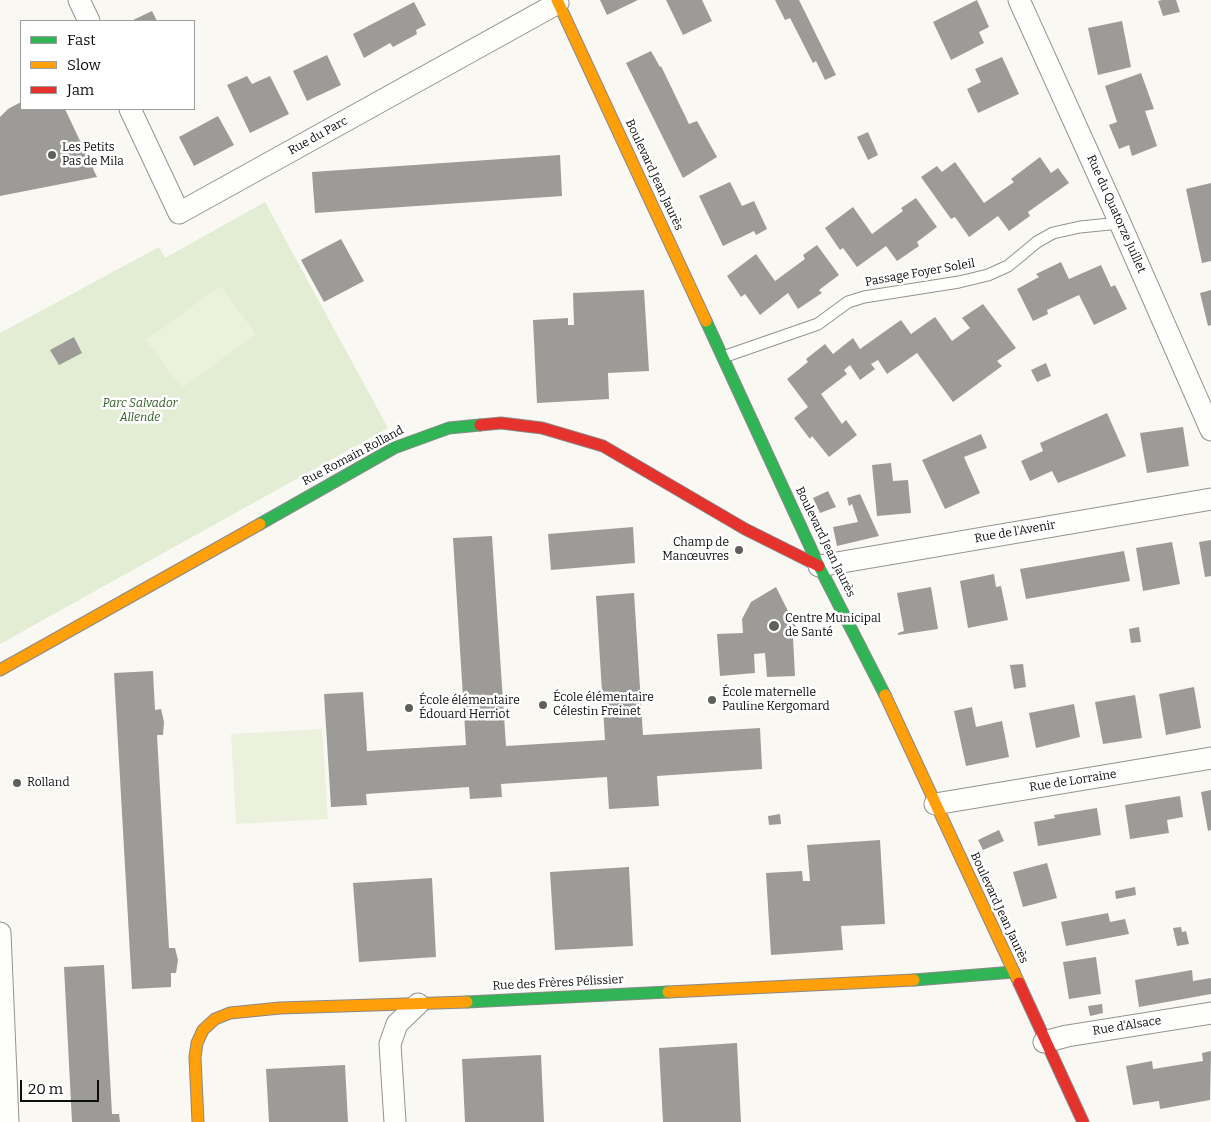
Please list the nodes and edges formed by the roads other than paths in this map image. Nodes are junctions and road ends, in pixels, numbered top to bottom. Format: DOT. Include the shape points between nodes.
graph roads {
  1 [pos="79,0"];
  2 [pos="1019,0"];
  3 [pos="558,2"];
  4 [pos="89,20"];
  5 [pos="130,110"];
  6 [pos="1120,222"];
  7 [pos="723,357"];
  8 [pos="1211,430"];
  9 [pos="1211,499"];
  10 [pos="819,566"];
  11 [pos="0,670"];
  12 [pos="1211,758"];
  13 [pos="935,804"];
  14 [pos="0,943"];
  15 [pos="1014,972"];
  16 [pos="418,1004"];
  17 [pos="1211,1013"];
  18 [pos="1044,1042"];
  19 [pos="8,1122"];
  20 [pos="198,1122"];
  21 [pos="394,1122"];
  22 [pos="1083,1122"];
  1 -- 4 [label="street"];
  2 -- 6 [label="street, Rue du Quatorze Juillet"];
  3 -- 5 [label="street, Rue du Parc" via="179,213"];
  3 -- 7 [label="street, Boulevard Jean Jaurès"];
  6 -- 7 [label="lane, Passage Foyer Soleil" via="1053,233 1008,266 988,275 848,302 818,324"];
  6 -- 8 [label="street, Rue du Quatorze Juillet"];
  7 -- 10 [label="street, Boulevard Jean Jaurès"];
  9 -- 10 [label="street, Rue de l'Avenir"];
  10 -- 11 [label="street, Rue Romain Rolland" via="744,529 603,446 542,428 501,423 449,428 394,448"];
  10 -- 13 [label="street, Boulevard Jean Jaurès" via="881,687"];
  12 -- 13 [label="street, Rue de Lorraine"];
  13 -- 15 [label="street, Boulevard Jean Jaurès"];
  14 -- 19 [label="street"];
  15 -- 16 [label="street, Rue des Frères Pélissier" via="914,980"];
  15 -- 18 [label="street, Boulevard Jean Jaurès"];
  16 -- 20 [label="street, Rue des Frères Pélissier" via="253,1010 215,1019 203,1030 197,1043"];
  16 -- 21 [label="street" via="397,1024 390,1044"];
  17 -- 18 [label="street, Rue d'Alsace"];
  18 -- 22 [label="street, Boulevard Jean Jaurès"];
}
